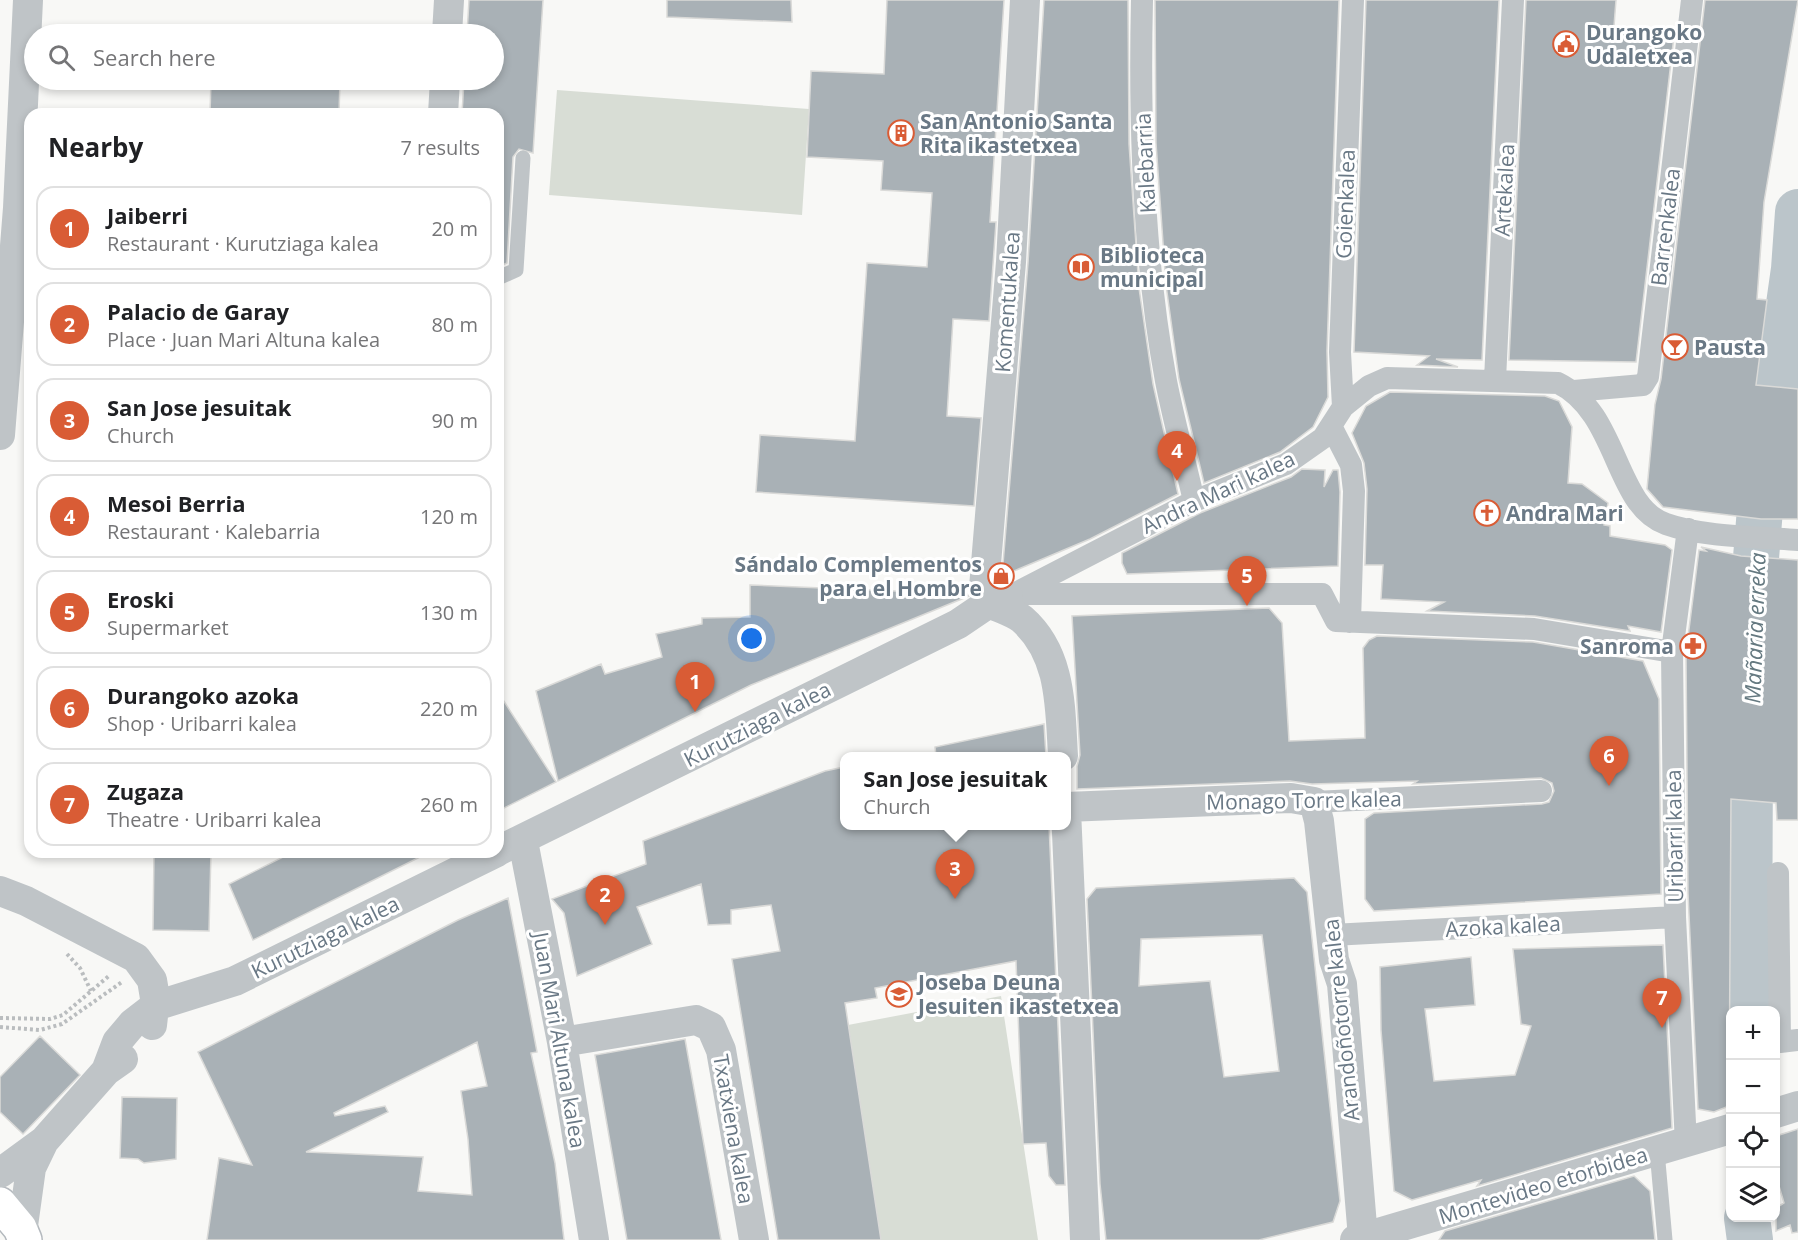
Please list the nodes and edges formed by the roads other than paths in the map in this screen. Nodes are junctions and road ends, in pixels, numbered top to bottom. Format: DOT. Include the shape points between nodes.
graph roads {
  1 [pos="28,0"];
  2 [pos="449,0"];
  3 [pos="1025,0"];
  4 [pos="1142,0"];
  5 [pos="1353,0"];
  6 [pos="1513,0"];
  7 [pos="1692,0"];
  8 [pos="27,24"];
  9 [pos="448,24"];
  10 [pos="24,83"];
  11 [pos="444,90"];
  12 [pos="443,108"];
  13 [pos="524,158"];
  14 [pos="21,258"];
  15 [pos="504,275"];
  16 [pos="1495,380"];
  17 [pos="1574,392"];
  18 [pos="1344,407"];
  19 [pos="1331,426"];
  20 [pos="0,435"];
  21 [pos="1194,501"];
  22 [pos="1688,529"];
  23 [pos="1798,540"];
  24 [pos="1001,599"];
  25 [pos="1350,621"];
  26 [pos="1672,652"];
  27 [pos="1063,752"];
  28 [pos="1541,791"];
  29 [pos="1314,802"];
  30 [pos="1071,809"];
  31 [pos="1067,830"];
  32 [pos="506,848"];
  33 [pos="486,858"];
  34 [pos="1778,873"];
  35 [pos="0,891"];
  36 [pos="1675,917"];
  37 [pos="1332,935"];
  38 [pos="139,977"];
  39 [pos="216,986"];
  40 [pos="155,1006"];
  41 [pos="1798,1040"];
  42 [pos="562,1042"];
  43 [pos="1798,1106"];
  44 [pos="1780,1112"];
  45 [pos="1726,1131"];
  46 [pos="44,1141"];
  47 [pos="1686,1144"];
  48 [pos="1658,1151"];
  49 [pos="0,1173"];
  50 [pos="0,1204"];
  51 [pos="23,1237"];
  52 [pos="1359,1239"];
  53 [pos="594,1240"];
  54 [pos="754,1240"];
  55 [pos="1085,1240"];
  56 [pos="1665,1240"];
  1 -- 8 [label="street"];
  2 -- 9 [label="street"];
  3 -- 24 [label="street, Komentukalea" via="1011,262 984,588"];
  4 -- 21 [label="street, Kalebarria" via="1143,145 1153,283 1166,381"];
  5 -- 18 [label="street, Goienkalea" via="1340,352"];
  6 -- 16 [label="street, Artekalea"];
  7 -- 17 [label="street, Barrenkalea" via="1648,377 1643,384 1629,388"];
  10 -- 14 [label="street" via="18,208"];
  11 -- 12 [label="street"];
  13 -- 15 [label="lane" via="516,270"];
  14 -- 20 [label="street"];
  16 -- 17 [label="street, Andra Mari kalea" via="1558,383"];
  16 -- 18 [label="street, Andra Mari kalea" via="1387,378 1369,386"];
  17 -- 22 [label="street, Andra Mari kalea" via="1597,418 1639,506 1665,524"];
  18 -- 19 [label="street, Andra Mari kalea"];
  19 -- 21 [label="street, Andra Mari kalea" via="1323,438 1286,464"];
  19 -- 25 [label="street" via="1352,465"];
  21 -- 24 [label="street, Andra Mari kalea"];
  22 -- 23 [label="street, Andra Mari kalea"];
  22 -- 26 [label="street, Uribarri kalea"];
  24 -- 25 [label="street" via="1322,594 1336,621"];
  24 -- 27 [label="street" via="1042,641 1059,691"];
  24 -- 32 [label="street, Kurutziaga kalea" via="958,624"];
  25 -- 26 [label="street" via="1534,629"];
  26 -- 36 [label="street, Uribarri kalea"];
  28 -- 29 [label="street, Monago Torre kalea"];
  29 -- 30 [label="street, Monago Torre kalea" via="1291,798"];
  29 -- 37 [label="street, Arandoñotorre kalea"];
  31 -- 55 [label="street"];
  32 -- 42 [label="street, Juan Mari Altuna kalea"];
  33 -- 39 [label="street, Kurutziaga kalea" via="235,981"];
  34 -- 41 [label="street" via="1780,1042"];
  35 -- 38 [label="street" via="136,958"];
  36 -- 37 [label="street, Azoka kalea"];
  36 -- 47 [label="street, Uribarri kalea"];
  37 -- 52 [label="street, Arandoñotorre kalea" via="1334,960 1342,984"];
  38 -- 39 [label="street, Kurutziaga kalea"];
  38 -- 40 [label="street"];
  39 -- 40 [label="street, Kurutziaga kalea"];
  40 -- 46 [label="street, Kurutziaga kalea" via="117,1042 106,1071"];
  42 -- 53 [label="street, Juan Mari Altuna kalea"];
  42 -- 54 [label="street, Txatxiena kalea" via="696,1020 711,1027 721,1050"];
  43 -- 44 [label="street"];
  45 -- 47 [label="street, Montevideo etorbidea"];
  46 -- 49 [label="street, Kurutziaga kalea"];
  46 -- 51 [label="street, Kurutziaga kalea" via="31,1168"];
  47 -- 48 [label="street, Montevideo etorbidea"];
  48 -- 52 [label="street, Montevideo etorbidea"];
  48 -- 56 [label="lane"];
  50 -- 51 [label="main road"];
}
